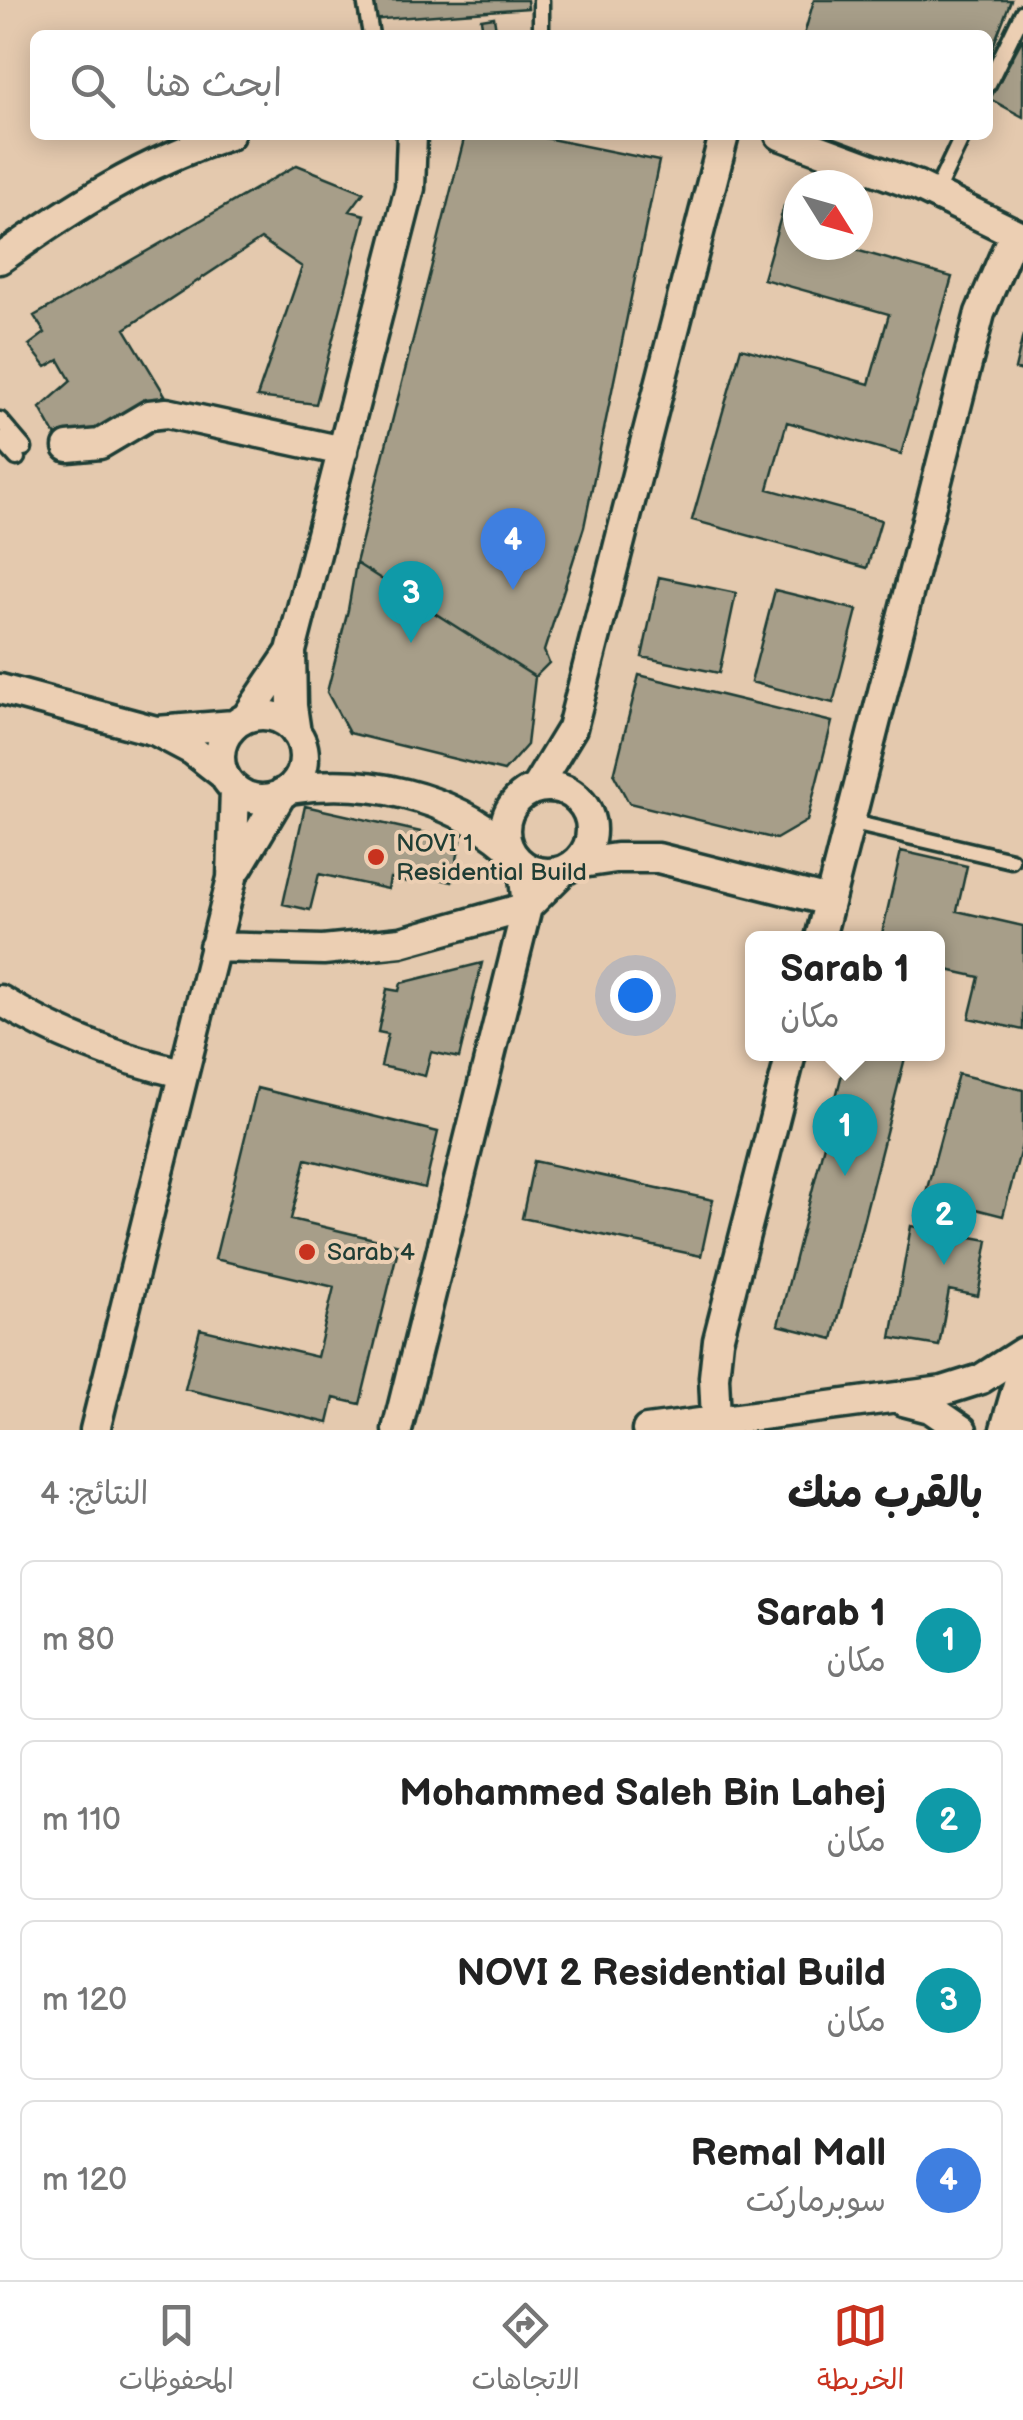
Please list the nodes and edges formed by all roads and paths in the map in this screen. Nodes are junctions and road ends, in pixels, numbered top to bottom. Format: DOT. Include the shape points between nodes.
graph roads {
  1 [pos="365,0"];
  2 [pos="541,0"];
  3 [pos="1023,12"];
  4 [pos="370,30"];
  5 [pos="541,30"];
  6 [pos="993,74"];
  7 [pos="217,140"];
  8 [pos="412,140"];
  9 [pos="723,140"];
  10 [pos="796,140"];
  11 [pos="961,140"];
  12 [pos="935,194"];
  13 [pos="1019,235"];
  14 [pos="0,259"];
  15 [pos="0,420"];
  16 [pos="0,439"];
  17 [pos="68,448"];
  18 [pos="342,451"];
  19 [pos="291,651"];
  20 [pos="0,690"];
  21 [pos="240,722"];
  22 [pos="572,728"];
  23 [pos="156,731"];
  24 [pos="299,740"];
  25 [pos="230,782"];
  26 [pos="355,783"];
  27 [pos="286,791"];
  28 [pos="529,792"];
  29 [pos="451,807"];
  30 [pos="585,809"];
  31 [pos="849,822"];
  32 [pos="513,854"];
  33 [pos="658,858"];
  34 [pos="1011,860"];
  35 [pos="568,868"];
  36 [pos="232,878"];
  37 [pos="829,900"];
  38 [pos="527,907"];
  39 [pos="822,931"];
  40 [pos="214,947"];
  41 [pos="0,1000"];
  42 [pos="789,1061"];
  43 [pos="182,1073"];
  44 [pos="1023,1352"];
  45 [pos="1023,1385"];
  46 [pos="896,1400"];
  47 [pos="716,1420"];
  48 [pos="95,1430"];
  49 [pos="396,1430"];
  50 [pos="646,1430"];
  51 [pos="962,1430"];
  52 [pos="1010,1430"];
  1 -- 4 [label="lane"];
  2 -- 5 [label="lane"];
  3 -- 6 [label="lane"];
  7 -- 14 [label="street" via="136,173"];
  8 -- 18 [label="street" via="410,188"];
  9 -- 22 [label="street"];
  10 -- 12 [label="street"];
  11 -- 12 [label="lane"];
  12 -- 13 [label="street"];
  13 -- 31 [label="street" via="980,313"];
  15 -- 16 [label="lane" via="21,453"];
  17 -- 18 [label="street" via="100,444 149,415 166,413"];
  18 -- 19 [label="street"];
  19 -- 21 [label="street"];
  19 -- 24 [label="street"];
  20 -- 23 [label="street"];
  21 -- 23 [label="street"];
  21 -- 24 [label="street" via="274,717"];
  21 -- 25 [label="street" via="222,743 220,764"];
  22 -- 28 [label="street"];
  22 -- 30 [label="street"];
  23 -- 25 [label="street"];
  24 -- 26 [label="street"];
  24 -- 27 [label="street" via="300,774"];
  25 -- 27 [label="street" via="258,798"];
  25 -- 36 [label="street"];
  26 -- 27 [label="street"];
  26 -- 29 [label="street"];
  27 -- 36 [label="street"];
  28 -- 29 [label="street"];
  28 -- 30 [label="street" via="551,786"];
  28 -- 32 [label="street" via="506,818"];
  29 -- 32 [label="street"];
  30 -- 33 [label="street"];
  30 -- 35 [label="street" via="592,829 587,848"];
  31 -- 34 [label="lane"];
  31 -- 37 [label="street"];
  32 -- 35 [label="street" via="547,874"];
  32 -- 38 [label="street" via="524,876"];
  33 -- 35 [label="street"];
  33 -- 37 [label="street"];
  35 -- 38 [label="street"];
  36 -- 40 [label="street"];
  37 -- 39 [label="street"];
  38 -- 40 [label="street" via="375,946"];
  38 -- 49 [label="street"];
  40 -- 43 [label="street"];
  41 -- 43 [label="street" via="88,1047"];
  42 -- 47 [label="street" via="718,1340"];
  43 -- 48 [label="street"];
  44 -- 46 [label="street" via="962,1386"];
  45 -- 52 [label="street"];
  46 -- 47 [label="street"];
  46 -- 51 [label="street" via="930,1408"];
  47 -- 50 [label="street"];
}
